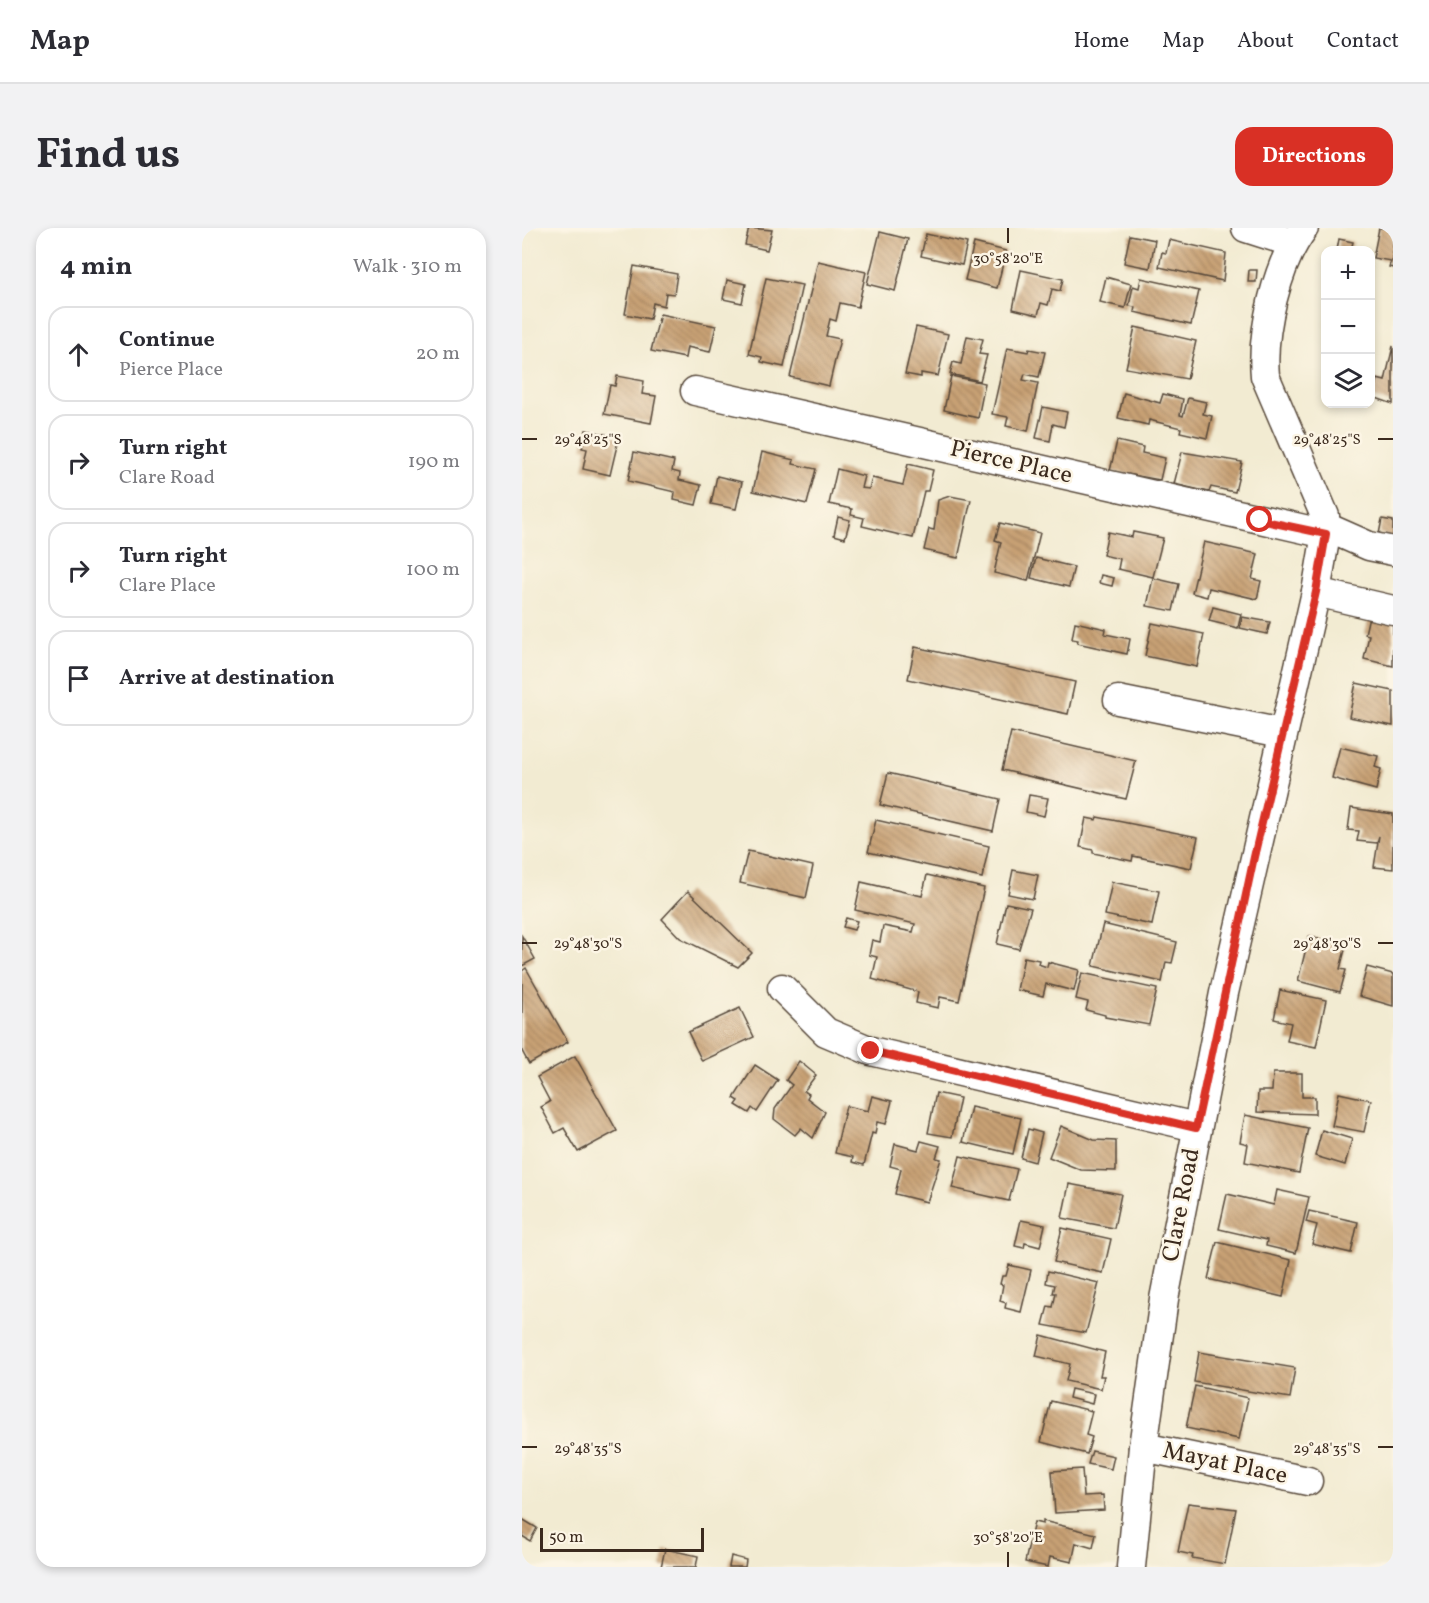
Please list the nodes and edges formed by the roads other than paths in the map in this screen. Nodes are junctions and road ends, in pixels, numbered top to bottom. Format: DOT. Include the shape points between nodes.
graph roads {
  1 [pos="1246,228"];
  2 [pos="1299,235"];
  3 [pos="695,391"];
  4 [pos="1326,530"];
  5 [pos="1393,550"];
  6 [pos="1316,592"];
  7 [pos="1393,610"];
  8 [pos="1118,700"];
  9 [pos="1282,733"];
  10 [pos="782,988"];
  11 [pos="1196,1128"];
  12 [pos="1143,1447"];
  13 [pos="1308,1481"];
  14 [pos="1131,1567"];
  1 -- 2 [label="street"];
  2 -- 4 [label="street, Clare Road" via="1275,295 1266,335 1265,376 1318,496"];
  3 -- 4 [label="street, Pierce Place"];
  4 -- 5 [label="street, Pierce Place" via="1369,546"];
  4 -- 6 [label="street, Clare Road"];
  6 -- 7 [label="street"];
  6 -- 9 [label="street, Clare Road"];
  8 -- 9 [label="street"];
  9 -- 11 [label="street, Clare Road"];
  10 -- 11 [label="street" via="826,1032 871,1051"];
  11 -- 12 [label="street, Clare Road" via="1164,1299"];
  12 -- 13 [label="street, Mayat Place"];
  12 -- 14 [label="street, Clare Road"];
}
